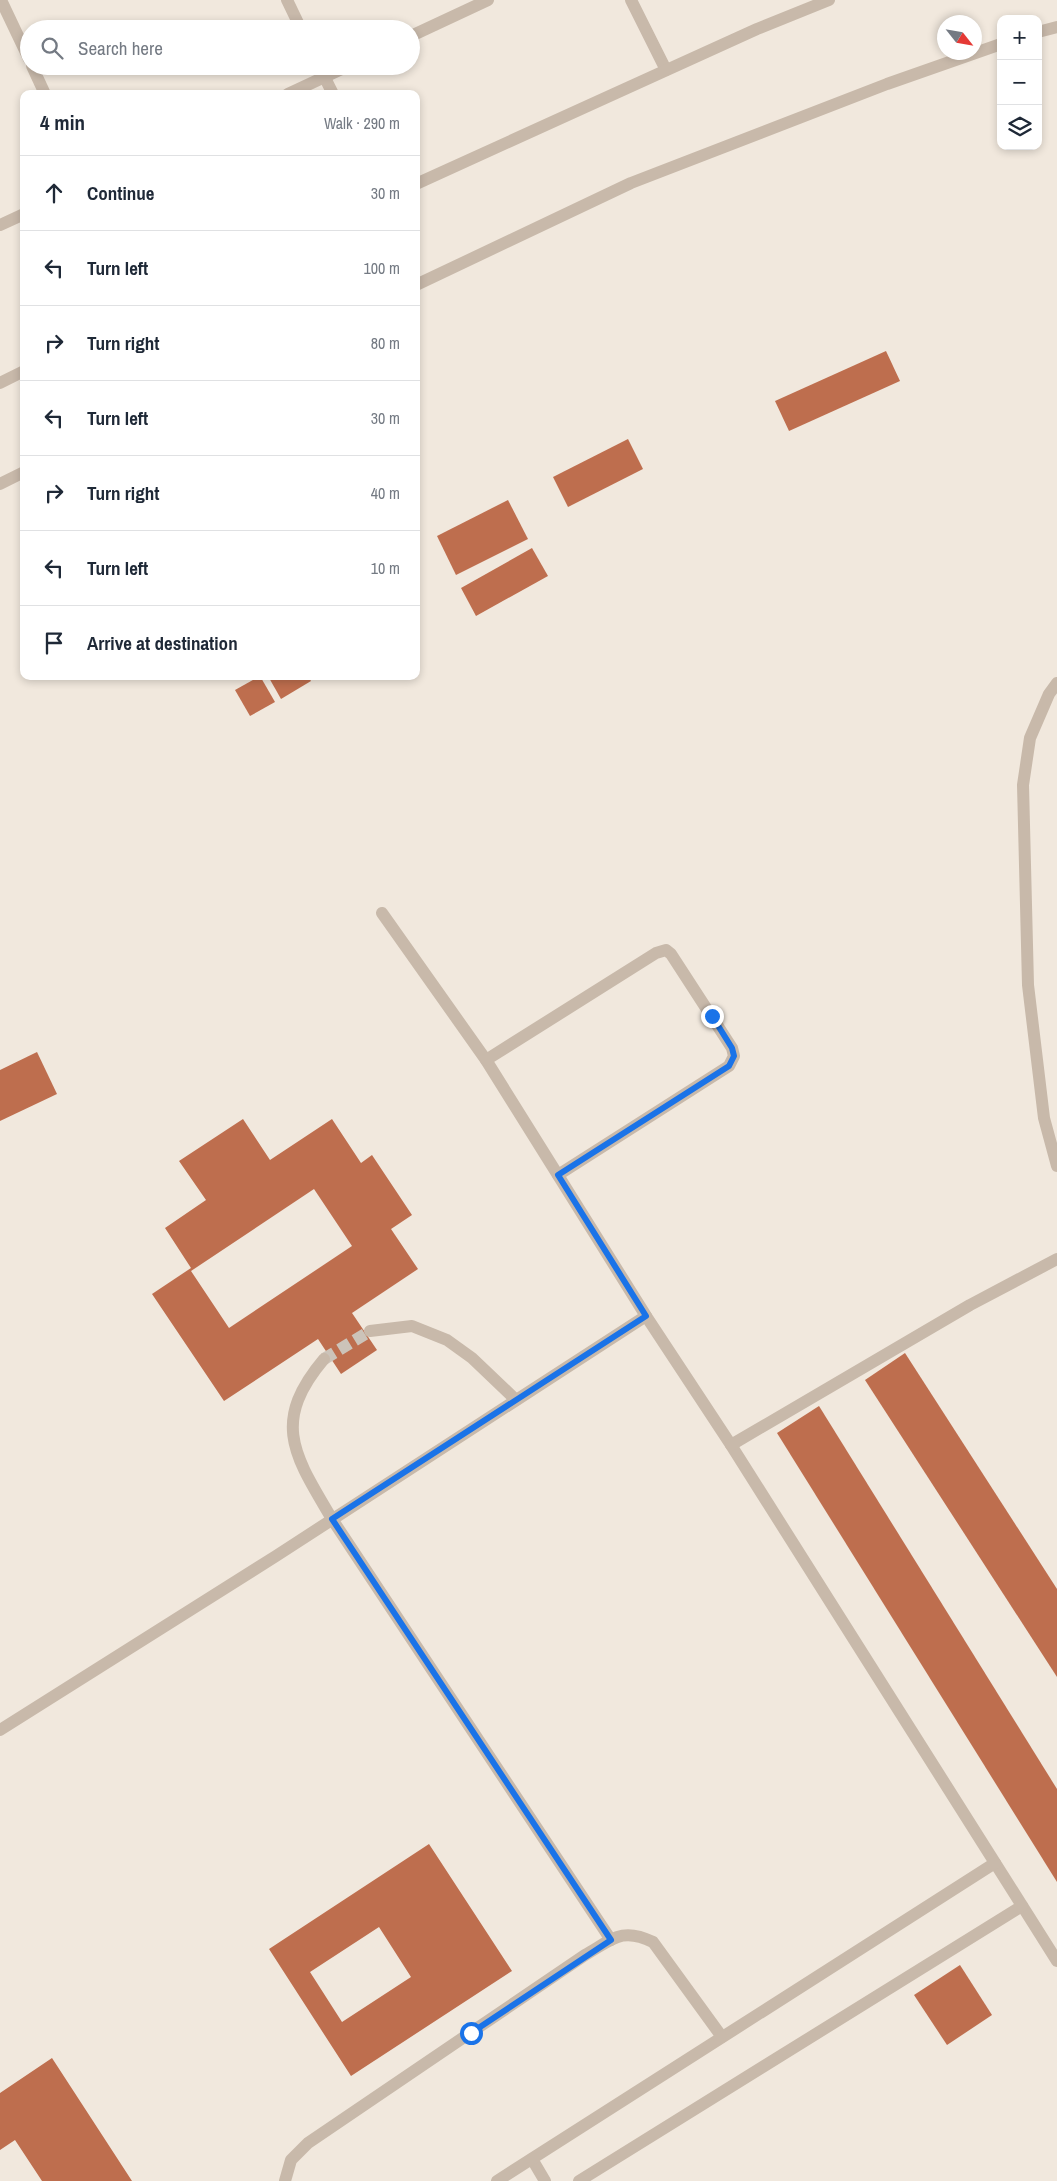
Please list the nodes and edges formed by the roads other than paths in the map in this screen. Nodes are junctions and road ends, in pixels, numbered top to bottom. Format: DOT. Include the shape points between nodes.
graph roads {
  1 [pos="1,0"];
  2 [pos="287,0"];
  3 [pos="488,0"];
  4 [pos="631,0"];
  5 [pos="829,0"];
  6 [pos="297,20"];
  7 [pos="1057,27"];
  8 [pos="1042,31"];
  9 [pos="420,32"];
  10 [pos="20,40"];
  11 [pos="997,45"];
  12 [pos="666,70"];
  13 [pos="36,75"];
  14 [pos="317,75"];
  15 [pos="324,75"];
  16 [pos="43,90"];
  17 [pos="294,90"];
  18 [pos="331,90"];
  19 [pos="420,182"];
  20 [pos="20,216"];
  21 [pos="0,225"];
  22 [pos="420,283"];
  23 [pos="20,373"];
  24 [pos="0,383"];
  25 [pos="20,474"];
  26 [pos="0,484"];
  27 [pos="1057,683"];
  28 [pos="382,913"];
  29 [pos="486,1060"];
  30 [pos="1057,1166"];
  31 [pos="558,1175"];
  32 [pos="1057,1259"];
  33 [pos="646,1316"];
  34 [pos="370,1331"];
  35 [pos="324,1359"];
  36 [pos="516,1400"];
  37 [pos="731,1445"];
  38 [pos="332,1519"];
  39 [pos="0,1730"];
  40 [pos="995,1863"];
  41 [pos="1022,1906"];
  42 [pos="611,1940"];
  43 [pos="1057,1961"];
  44 [pos="722,2037"];
  45 [pos="532,2159"];
  46 [pos="285,2181"];
  47 [pos="497,2181"];
  48 [pos="545,2181"];
  49 [pos="579,2181"];
  1 -- 10 [label="street"];
  2 -- 6 [label="street"];
  3 -- 9 [label="street"];
  4 -- 12 [label="street"];
  5 -- 12 [label="street"];
  7 -- 8 [label="street"];
  11 -- 22 [label="street" via="887,84 631,183"];
  12 -- 19 [label="street"];
  13 -- 16 [label="street"];
  14 -- 17 [label="street"];
  15 -- 18 [label="street"];
  20 -- 21 [label="street"];
  23 -- 24 [label="street"];
  25 -- 26 [label="street"];
  27 -- 30 [label="street" via="1030,738 1023,785 1028,985 1044,1118"];
  28 -- 29 [label="street"];
  29 -- 31 [label="street"];
  29 -- 31 [label="street" via="656,953 666,950 732,1048 734,1056 729,1066"];
  31 -- 33 [label="street"];
  32 -- 37 [label="street" via="970,1305"];
  33 -- 36 [label="street"];
  33 -- 37 [label="street"];
  34 -- 36 [label="street" via="412,1326 447,1340 472,1358"];
  35 -- 38 [label="street" via="299,1396 292,1426 294,1447 302,1469"];
  36 -- 38 [label="street"];
  37 -- 40 [label="street"];
  38 -- 39 [label="street"];
  38 -- 42 [label="street"];
  40 -- 41 [label="street"];
  40 -- 44 [label="street"];
  41 -- 43 [label="street"];
  41 -- 49 [label="street"];
  42 -- 44 [label="street" via="637,1934 653,1942"];
  42 -- 46 [label="street" via="308,2143 290,2160"];
  44 -- 45 [label="street"];
  45 -- 47 [label="street"];
  45 -- 48 [label="street"];
}
